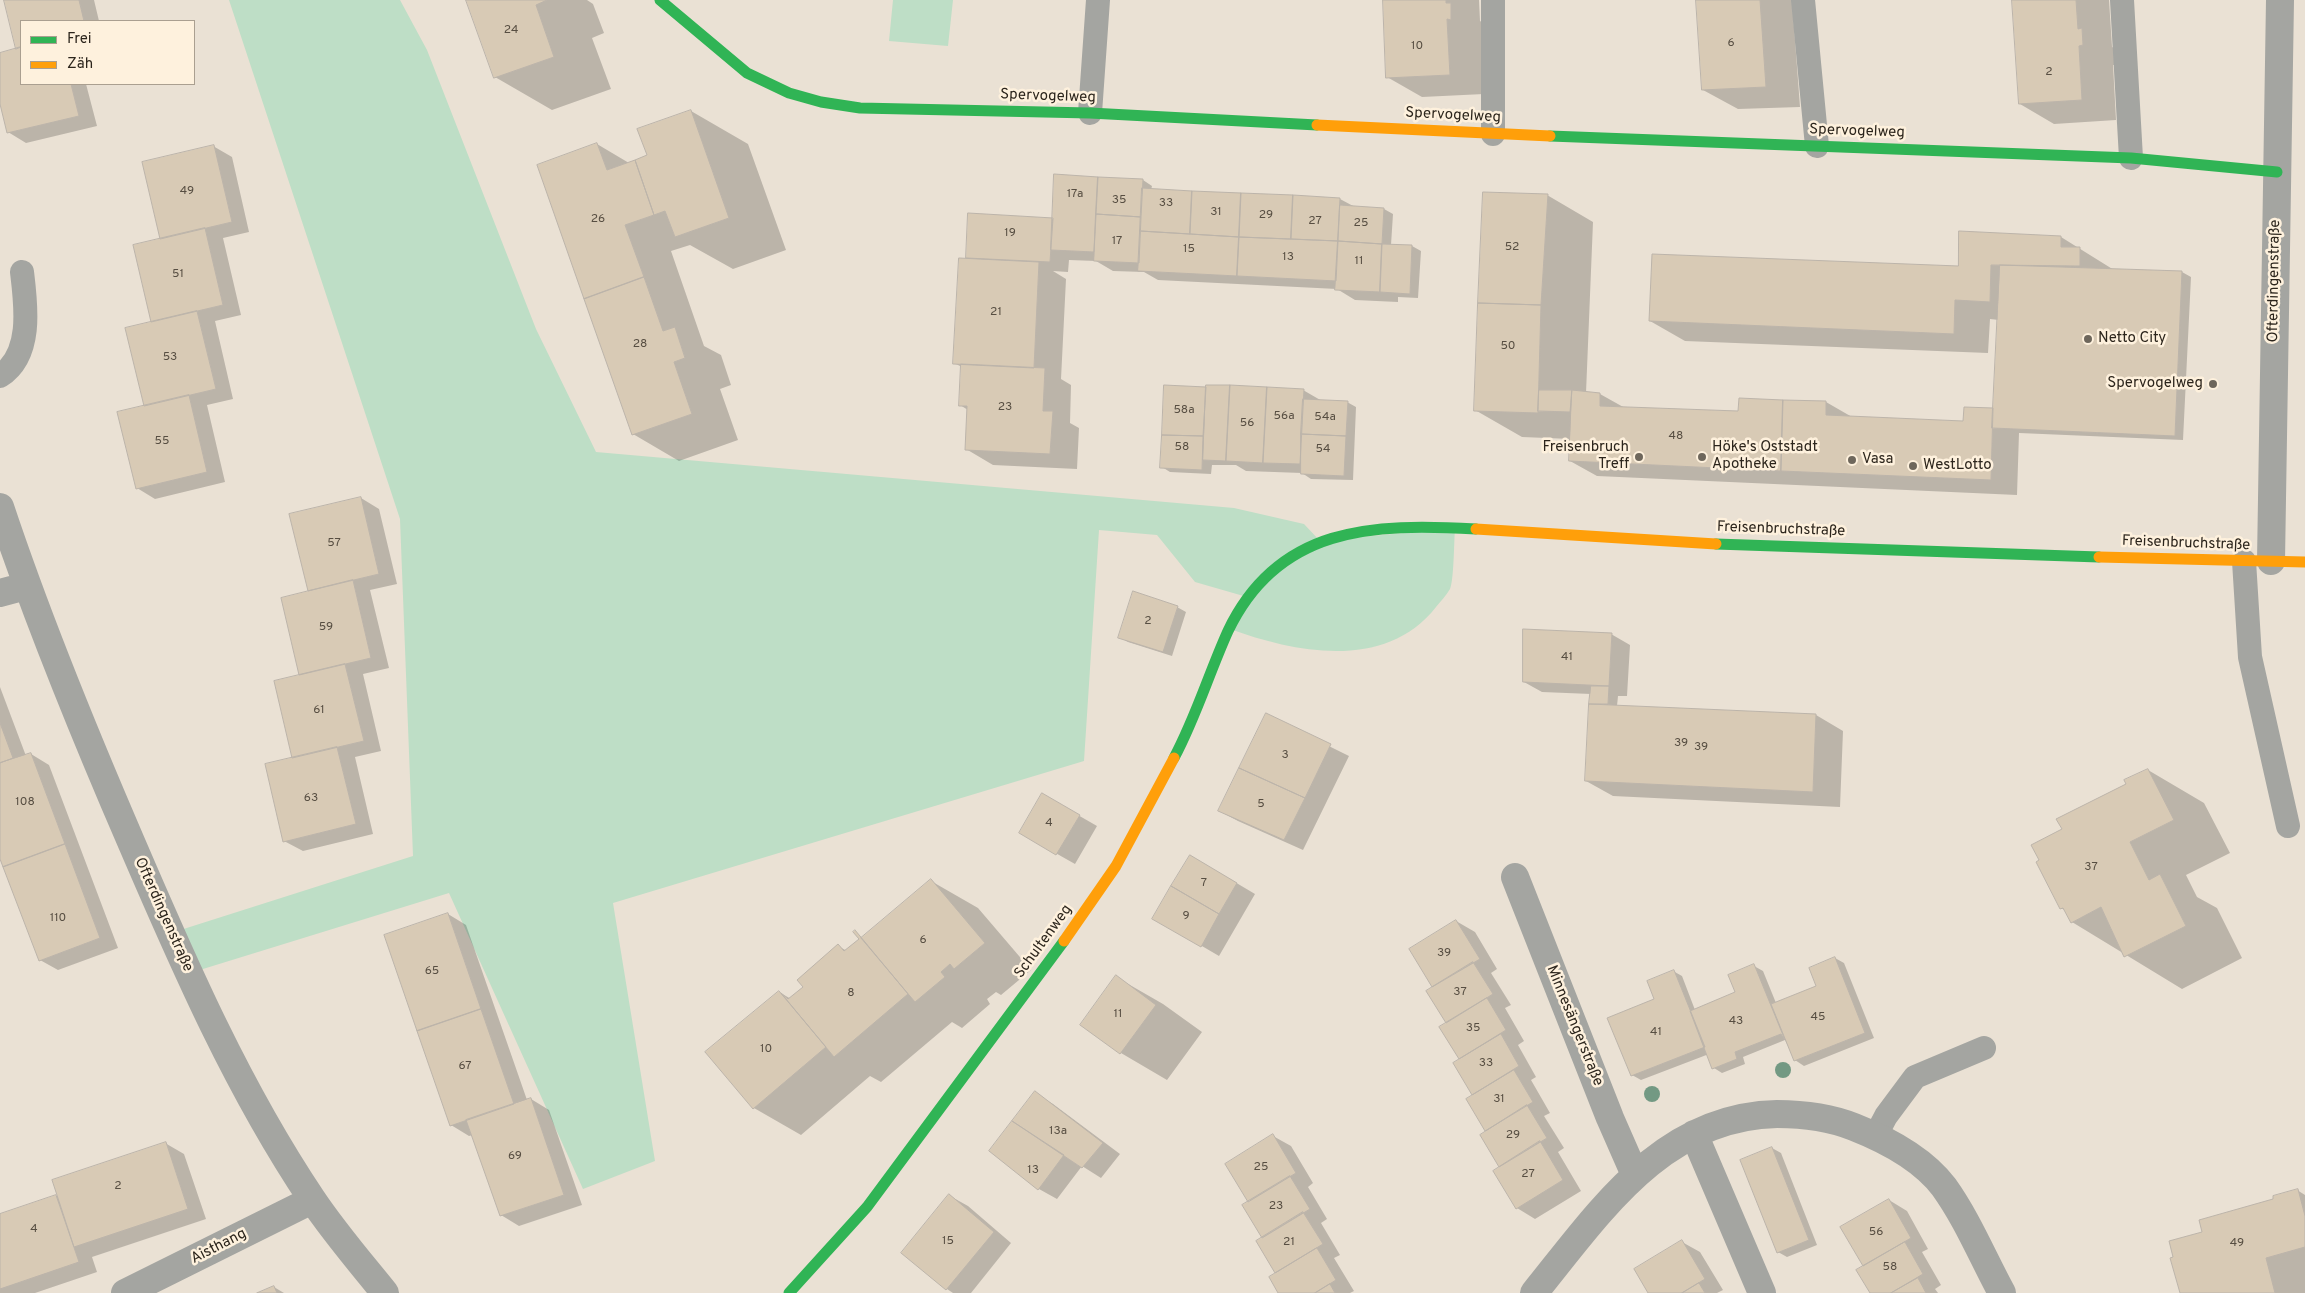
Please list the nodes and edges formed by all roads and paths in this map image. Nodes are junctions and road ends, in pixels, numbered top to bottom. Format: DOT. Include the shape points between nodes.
graph roads {
  1 [pos="660,0"];
  2 [pos="1098,0"];
  3 [pos="1493,0"];
  4 [pos="1803,0"];
  5 [pos="2122,0"];
  6 [pos="2280,0"];
  7 [pos="1090,113"];
  8 [pos="1493,134"];
  9 [pos="1817,146"];
  10 [pos="2131,158"];
  11 [pos="2276,172"];
  12 [pos="22,272"];
  13 [pos="0,376"];
  14 [pos="0,506"];
  15 [pos="2244,561"];
  16 [pos="2271,561"];
  17 [pos="2305,562"];
  18 [pos="1267,574"];
  19 [pos="26,586"];
  20 [pos="0,593"];
  21 [pos="2288,826"];
  22 [pos="1515,877"];
  23 [pos="1984,1048"];
  24 [pos="1694,1134"];
  25 [pos="1876,1135"];
  26 [pos="1635,1175"];
  27 [pos="312,1200"];
  28 [pos="125,1293"];
  29 [pos="385,1293"];
  30 [pos="789,1293"];
  31 [pos="1534,1293"];
  32 [pos="1762,1293"];
  33 [pos="2002,1293"];
  1 -- 7 [label="street, Spervogelweg" via="748,73 789,93 821,102 860,108"];
  2 -- 7 [label="lane"];
  3 -- 8 [label="lane"];
  4 -- 9 [label="lane"];
  5 -- 10 [label="lane"];
  6 -- 11 [label="street, Ofterdingenstraße"];
  7 -- 8 [label="street, Spervogelweg"];
  8 -- 9 [label="street, Spervogelweg"];
  9 -- 10 [label="street, Spervogelweg"];
  10 -- 11 [label="street, Spervogelweg"];
  11 -- 16 [label="street, Ofterdingenstraße"];
  12 -- 13 [label="lane" via="27,315 21,349"];
  14 -- 19 [label="street, Ofterdingenstraße"];
  15 -- 16 [label="street, Freisenbruchstraße"];
  15 -- 18 [label="street, Freisenbruchstraße" via="1696,543 1422,527 1348,533 1298,552"];
  15 -- 21 [label="lane" via="2250,657"];
  16 -- 17 [label="street, Freisenbruchstraße"];
  18 -- 30 [label="street, Schultenweg" via="1256,585 1229,630 1179,749 1116,866 1063,943 867,1207"];
  19 -- 20 [label="street"];
  19 -- 27 [label="street, Ofterdingenstraße" via="114,803 180,954 242,1079"];
  22 -- 26 [label="street, Minnesängerstraße"];
  23 -- 25 [label="lane" via="1915,1077"];
  24 -- 25 [label="street" via="1726,1120 1759,1114 1804,1114 1838,1121"];
  24 -- 26 [label="street" via="1660,1153"];
  24 -- 32 [label="street"];
  25 -- 33 [label="street" via="1912,1157 1943,1186"];
  26 -- 31 [label="street"];
  27 -- 28 [label="street, Aisthang"];
  27 -- 29 [label="street, Ofterdingenstraße"];
}
